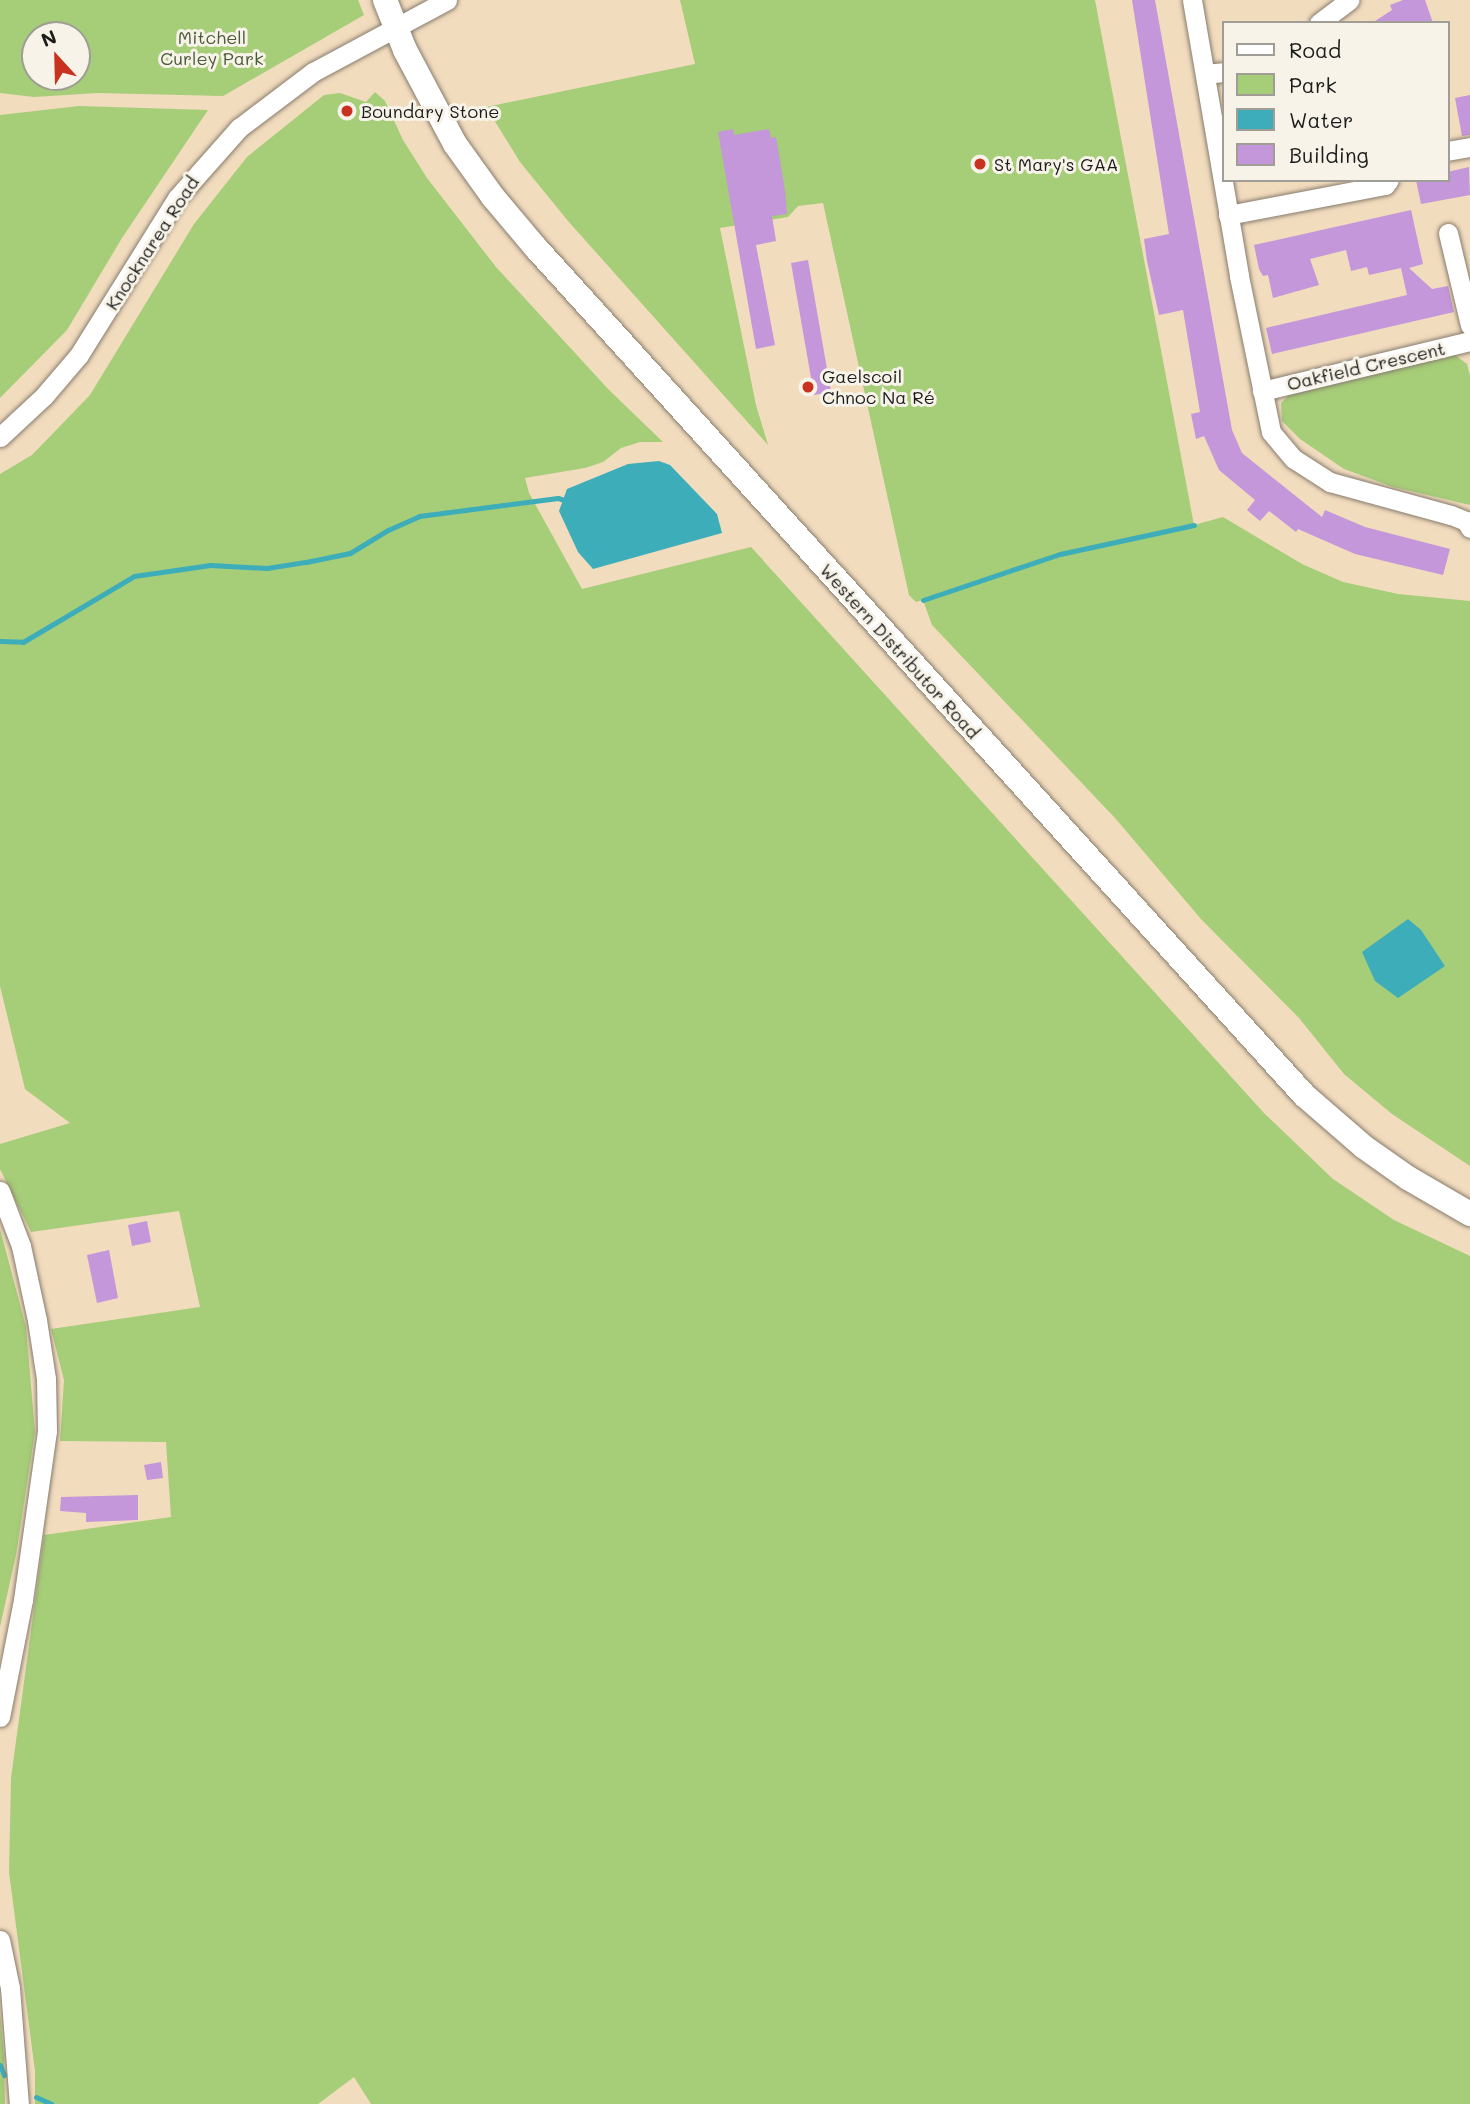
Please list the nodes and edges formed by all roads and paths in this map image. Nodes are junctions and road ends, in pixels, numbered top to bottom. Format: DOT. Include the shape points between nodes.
graph roads {
  1 [pos="385,0"];
  2 [pos="447,0"];
  3 [pos="1192,0"];
  4 [pos="1349,0"];
  5 [pos="1322,21"];
  6 [pos="396,28"];
  7 [pos="1214,73"];
  8 [pos="1469,147"];
  9 [pos="1449,151"];
  10 [pos="1222,154"];
  11 [pos="1225,182"];
  12 [pos="1387,182"];
  13 [pos="1228,215"];
  14 [pos="1448,233"];
  15 [pos="1470,325"];
  16 [pos="1470,341"];
  17 [pos="1262,391"];
  18 [pos="0,437"];
  19 [pos="1470,528"];
  20 [pos="0,1191"];
  21 [pos="1470,1214"];
  22 [pos="0,1717"];
  23 [pos="0,1940"];
  24 [pos="19,2104"];
  1 -- 6 [label="main road, Western Distributor Road"];
  2 -- 6 [label="street, Knocknarea Road"];
  3 -- 7 [label="street, Oakfield Crescent"];
  4 -- 5 [label="street"];
  6 -- 18 [label="street, Knocknarea Road" via="291,86 239,128 170,209 79,355"];
  6 -- 21 [label="main road, Western Distributor Road" via="455,144 519,228 1249,1037 1304,1095 1364,1147"];
  7 -- 10 [label="street, Oakfield Crescent"];
  8 -- 9 [label="street"];
  11 -- 13 [label="street, Oakfield Crescent"];
  12 -- 13 [label="street"];
  13 -- 17 [label="street, Oakfield Crescent"];
  14 -- 15 [label="street"];
  16 -- 17 [label="street, Oakfield Crescent"];
  17 -- 19 [label="street, Oakfield Crescent" via="1271,432 1294,459 1330,482 1451,515"];
  20 -- 22 [label="street" via="22,1246 37,1320 46,1379 47,1431 25,1588"];
  23 -- 24 [label="street" via="10,1988"];
}
